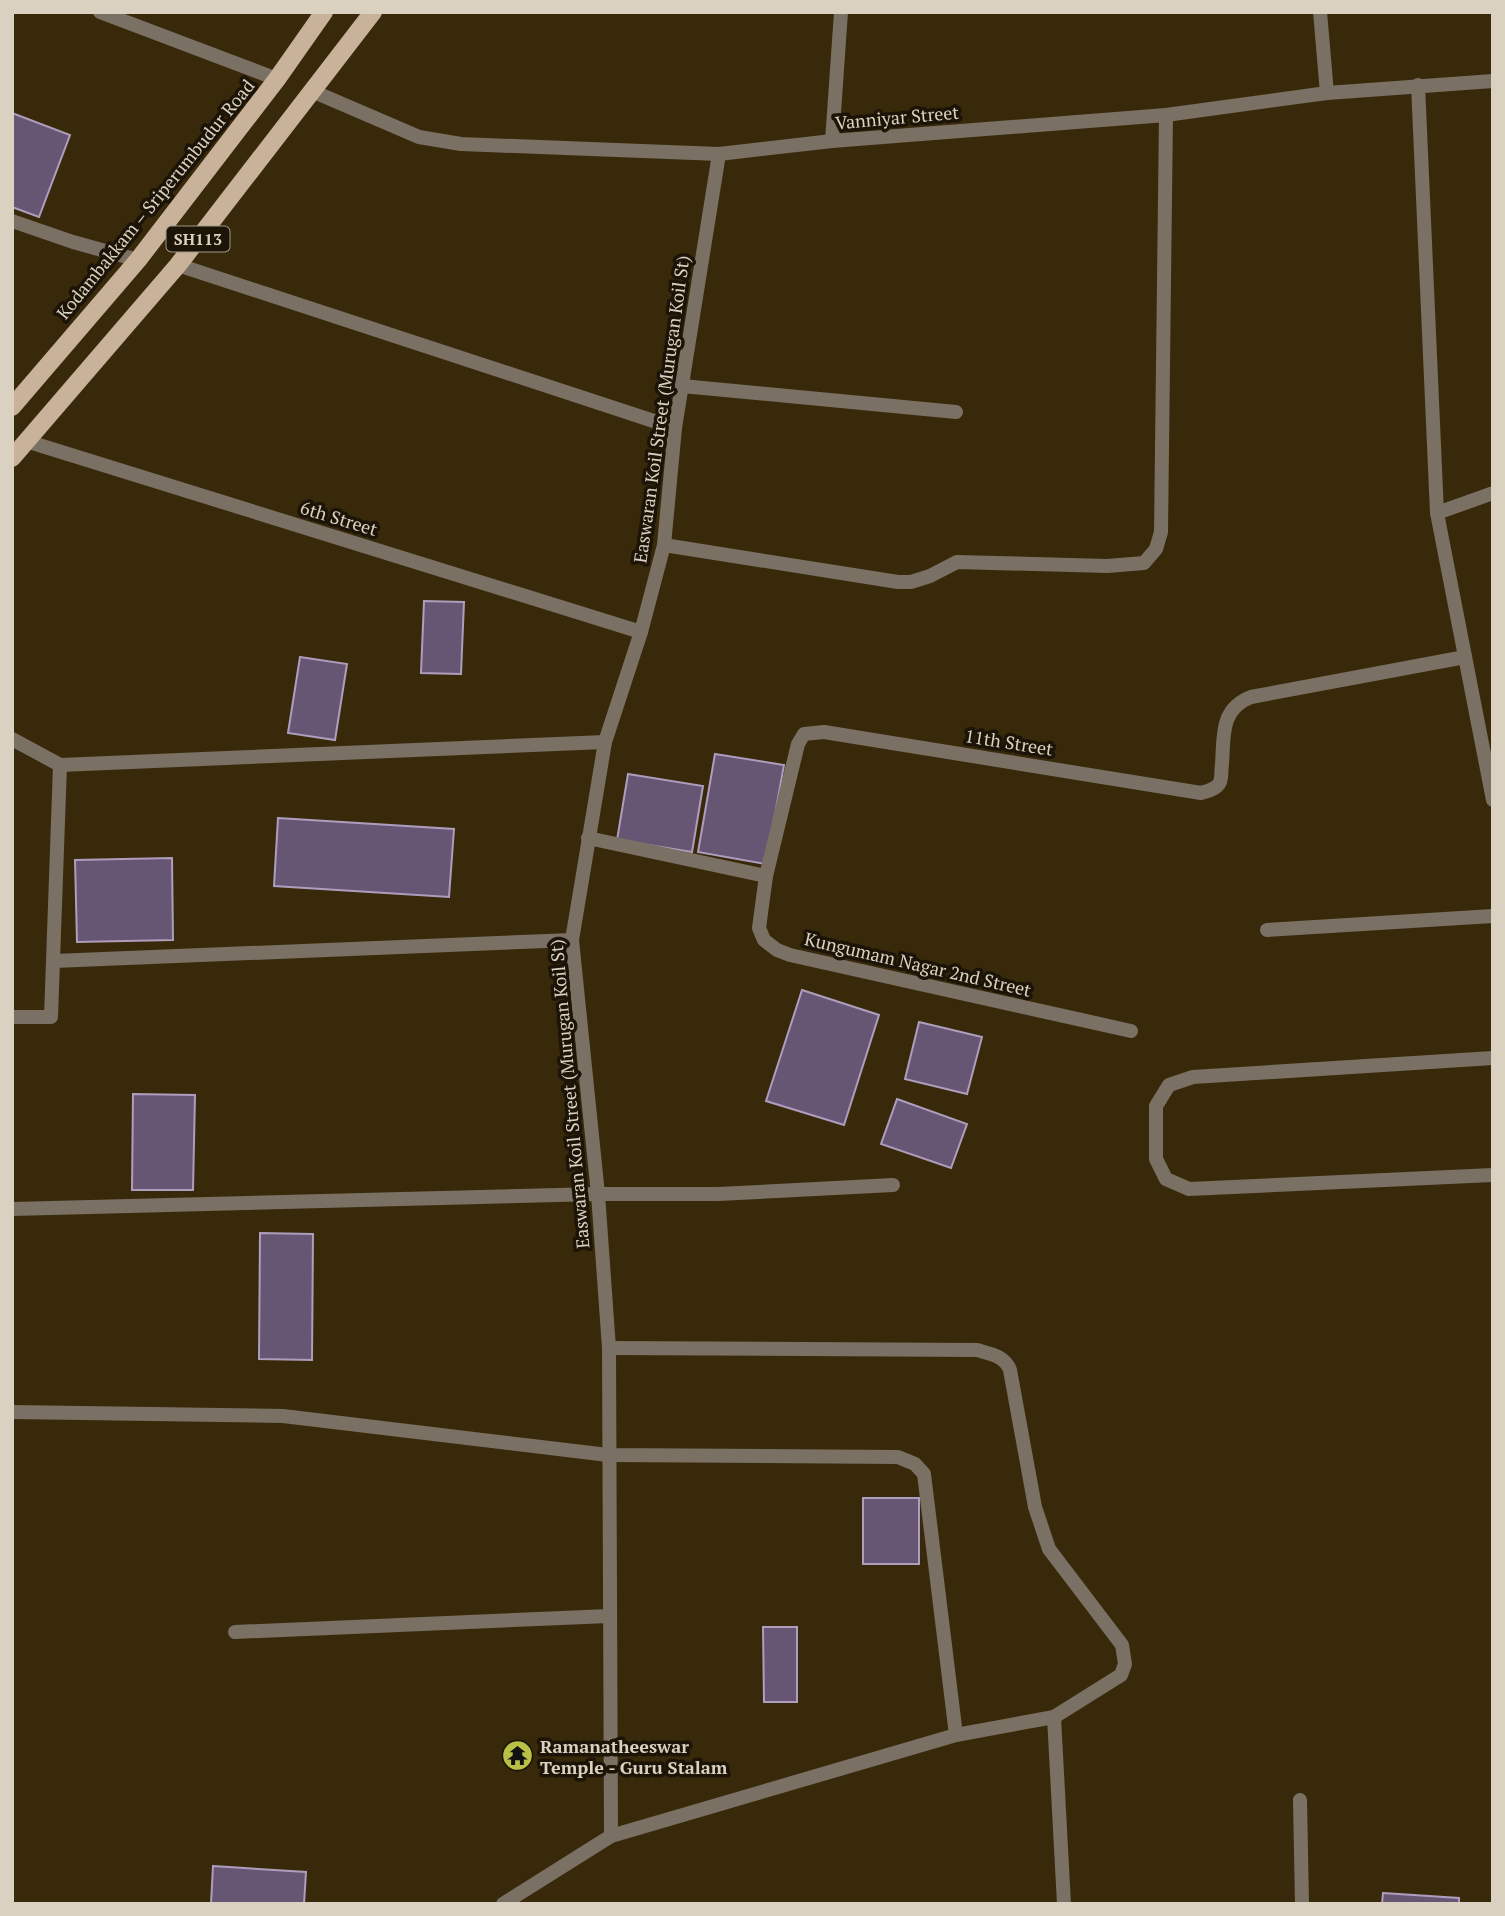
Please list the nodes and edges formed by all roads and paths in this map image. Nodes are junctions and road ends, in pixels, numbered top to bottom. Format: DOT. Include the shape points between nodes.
graph roads {
  1 [pos="100,12"];
  2 [pos="324,12"];
  3 [pos="373,12"];
  4 [pos="841,12"];
  5 [pos="1320,12"];
  6 [pos="277,79"];
  7 [pos="1493,81"];
  8 [pos="1418,85"];
  9 [pos="312,91"];
  10 [pos="1327,93"];
  11 [pos="1166,115"];
  12 [pos="832,141"];
  13 [pos="719,154"];
  14 [pos="12,221"];
  15 [pos="138,260"];
  16 [pos="178,265"];
  17 [pos="682,386"];
  18 [pos="12,407"];
  19 [pos="956,412"];
  20 [pos="675,428"];
  21 [pos="26,442"];
  22 [pos="12,458"];
  23 [pos="1493,493"];
  24 [pos="1437,513"];
  25 [pos="664,545"];
  26 [pos="641,632"];
  27 [pos="1465,657"];
  28 [pos="12,739"];
  29 [pos="606,742"];
  30 [pos="60,765"];
  31 [pos="1493,800"];
  32 [pos="588,838"];
  33 [pos="766,876"];
  34 [pos="1493,916"];
  35 [pos="1267,930"];
  36 [pos="572,940"];
  37 [pos="54,961"];
  38 [pos="12,1017"];
  39 [pos="1132,1031"];
  40 [pos="1493,1058"];
  41 [pos="1493,1175"];
  42 [pos="893,1185"];
  43 [pos="598,1194"];
  44 [pos="12,1209"];
  45 [pos="609,1349"];
  46 [pos="12,1412"];
  47 [pos="608,1455"];
  48 [pos="609,1616"];
  49 [pos="234,1632"];
  50 [pos="1055,1717"];
  51 [pos="956,1735"];
  52 [pos="1300,1800"];
  53 [pos="611,1836"];
  54 [pos="503,1904"];
  55 [pos="1064,1904"];
  56 [pos="1302,1904"];
  1 -- 6 [label="street"];
  2 -- 6 [label="main road, Kodambakkam – Sriperumbudur Road / SH113"];
  3 -- 9 [label="main road, SH113"];
  4 -- 12 [label="street"];
  5 -- 10 [label="street"];
  6 -- 15 [label="main road, Kodambakkam – Sriperumbudur Road / SH113"];
  7 -- 8 [label="street, Vanniyar Street"];
  8 -- 10 [label="street, Vanniyar Street"];
  8 -- 24 [label="street"];
  9 -- 13 [label="street, Vanniyar Street" via="419,137 451,142"];
  9 -- 16 [label="main road, SH113"];
  10 -- 11 [label="street, Vanniyar Street"];
  11 -- 12 [label="street, Vanniyar Street"];
  11 -- 25 [label="street" via="1161,532 1156,549 1144,563 957,562 930,576 898,582"];
  12 -- 13 [label="street, Vanniyar Street"];
  13 -- 17 [label="street, Easwaran Koil Street (Murugan Koil St)"];
  14 -- 15 [label="street"];
  15 -- 18 [label="main road, Kodambakkam – Sriperumbudur Road / SH113"];
  16 -- 20 [label="street"];
  16 -- 21 [label="main road, SH113"];
  17 -- 19 [label="street"];
  17 -- 20 [label="street, Easwaran Koil Street (Murugan Koil St)"];
  20 -- 25 [label="street, Easwaran Koil Street (Murugan Koil St)"];
  21 -- 22 [label="main road, SH113"];
  21 -- 26 [label="street, 6th Street"];
  23 -- 24 [label="street"];
  24 -- 27 [label="street"];
  25 -- 26 [label="street, Easwaran Koil Street (Murugan Koil St)"];
  26 -- 29 [label="street, Easwaran Koil Street (Murugan Koil St)"];
  27 -- 31 [label="street"];
  27 -- 33 [label="street, 11th Street" via="1240,702 1225,726 1220,782 1201,793 824,732 803,734"];
  28 -- 30 [label="street"];
  29 -- 30 [label="street"];
  29 -- 32 [label="street, Easwaran Koil Street (Murugan Koil St)"];
  30 -- 37 [label="street"];
  32 -- 33 [label="street"];
  32 -- 36 [label="street, Easwaran Koil Street (Murugan Koil St)"];
  33 -- 39 [label="street, Kungumam Nagar 2nd Street" via="760,928 764,940 777,950"];
  34 -- 35 [label="street"];
  36 -- 37 [label="street"];
  36 -- 43 [label="street, Easwaran Koil Street (Murugan Koil St)"];
  37 -- 38 [label="street" via="51,1017"];
  40 -- 41 [label="street" via="1193,1077 1168,1085 1156,1106 1156,1159 1166,1180 1189,1189"];
  42 -- 43 [label="street" via="718,1194"];
  43 -- 44 [label="street"];
  43 -- 45 [label="street, Easwaran Koil Street (Murugan Koil St)"];
  45 -- 47 [label="street, Easwaran Koil Street (Murugan Koil St)"];
  45 -- 50 [label="street" via="978,1350 1007,1362 1035,1507 1049,1549 1125,1655 1122,1675"];
  46 -- 47 [label="street" via="283,1416"];
  47 -- 48 [label="street, Easwaran Koil Street (Murugan Koil St)"];
  47 -- 51 [label="street" via="898,1457 915,1464 924,1474 926,1486"];
  48 -- 49 [label="street"];
  48 -- 53 [label="street, Easwaran Koil Street (Murugan Koil St)"];
  50 -- 51 [label="street"];
  50 -- 55 [label="street"];
  51 -- 53 [label="street"];
  52 -- 56 [label="street"];
  53 -- 54 [label="street"];
}
